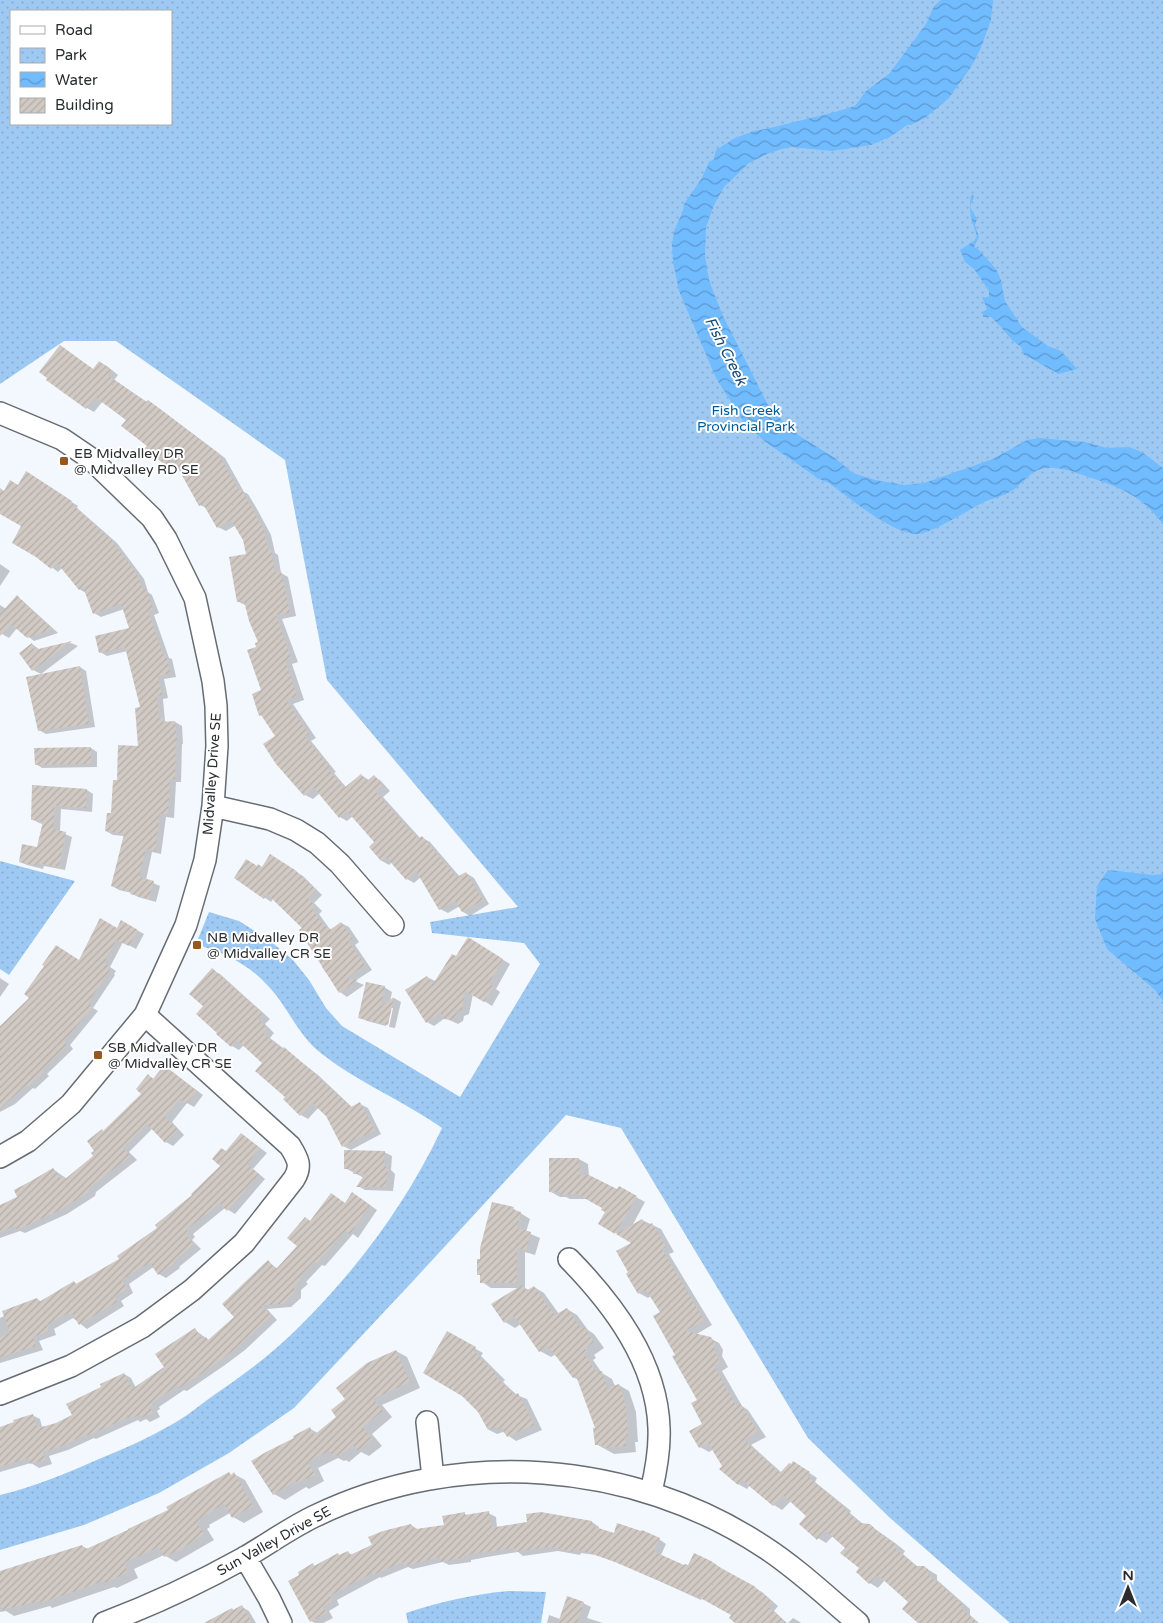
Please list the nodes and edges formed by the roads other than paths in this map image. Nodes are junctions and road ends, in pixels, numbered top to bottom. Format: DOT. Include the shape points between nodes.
graph roads {
  1 [pos="1,416"];
  2 [pos="213,806"];
  3 [pos="393,925"];
  4 [pos="145,1015"];
  5 [pos="0,1157"];
  6 [pos="568,1259"];
  7 [pos="0,1394"];
  8 [pos="427,1422"];
  9 [pos="433,1478"];
  10 [pos="651,1492"];
  11 [pos="246,1557"];
  12 [pos="104,1623"];
  13 [pos="281,1623"];
  14 [pos="858,1623"];
  1 -- 2 [label="street, Midvalley Drive SE" via="62,439 90,458 152,518 166,539 195,598 213,682 217,746"];
  2 -- 3 [label="street" via="270,819 316,843 340,864"];
  2 -- 4 [label="street, Midvalley Drive SE" via="205,860 186,925"];
  4 -- 5 [label="street, Midvalley Drive SE" via="71,1104 28,1141"];
  4 -- 7 [label="street" via="290,1146 299,1171 244,1243 192,1290 142,1327 108,1346 71,1366"];
  6 -- 10 [label="street" via="595,1286 616,1314 650,1379 659,1425"];
  8 -- 9 [label="street"];
  9 -- 10 [label="street, Sun Valley Drive SE" via="488,1472 554,1473"];
  9 -- 11 [label="street, Sun Valley Drive SE" via="343,1504"];
  10 -- 14 [label="street, Sun Valley Drive SE" via="714,1518 765,1547"];
  11 -- 12 [label="street, Sun Valley Drive SE" via="180,1592"];
  11 -- 13 [label="street"];
}
